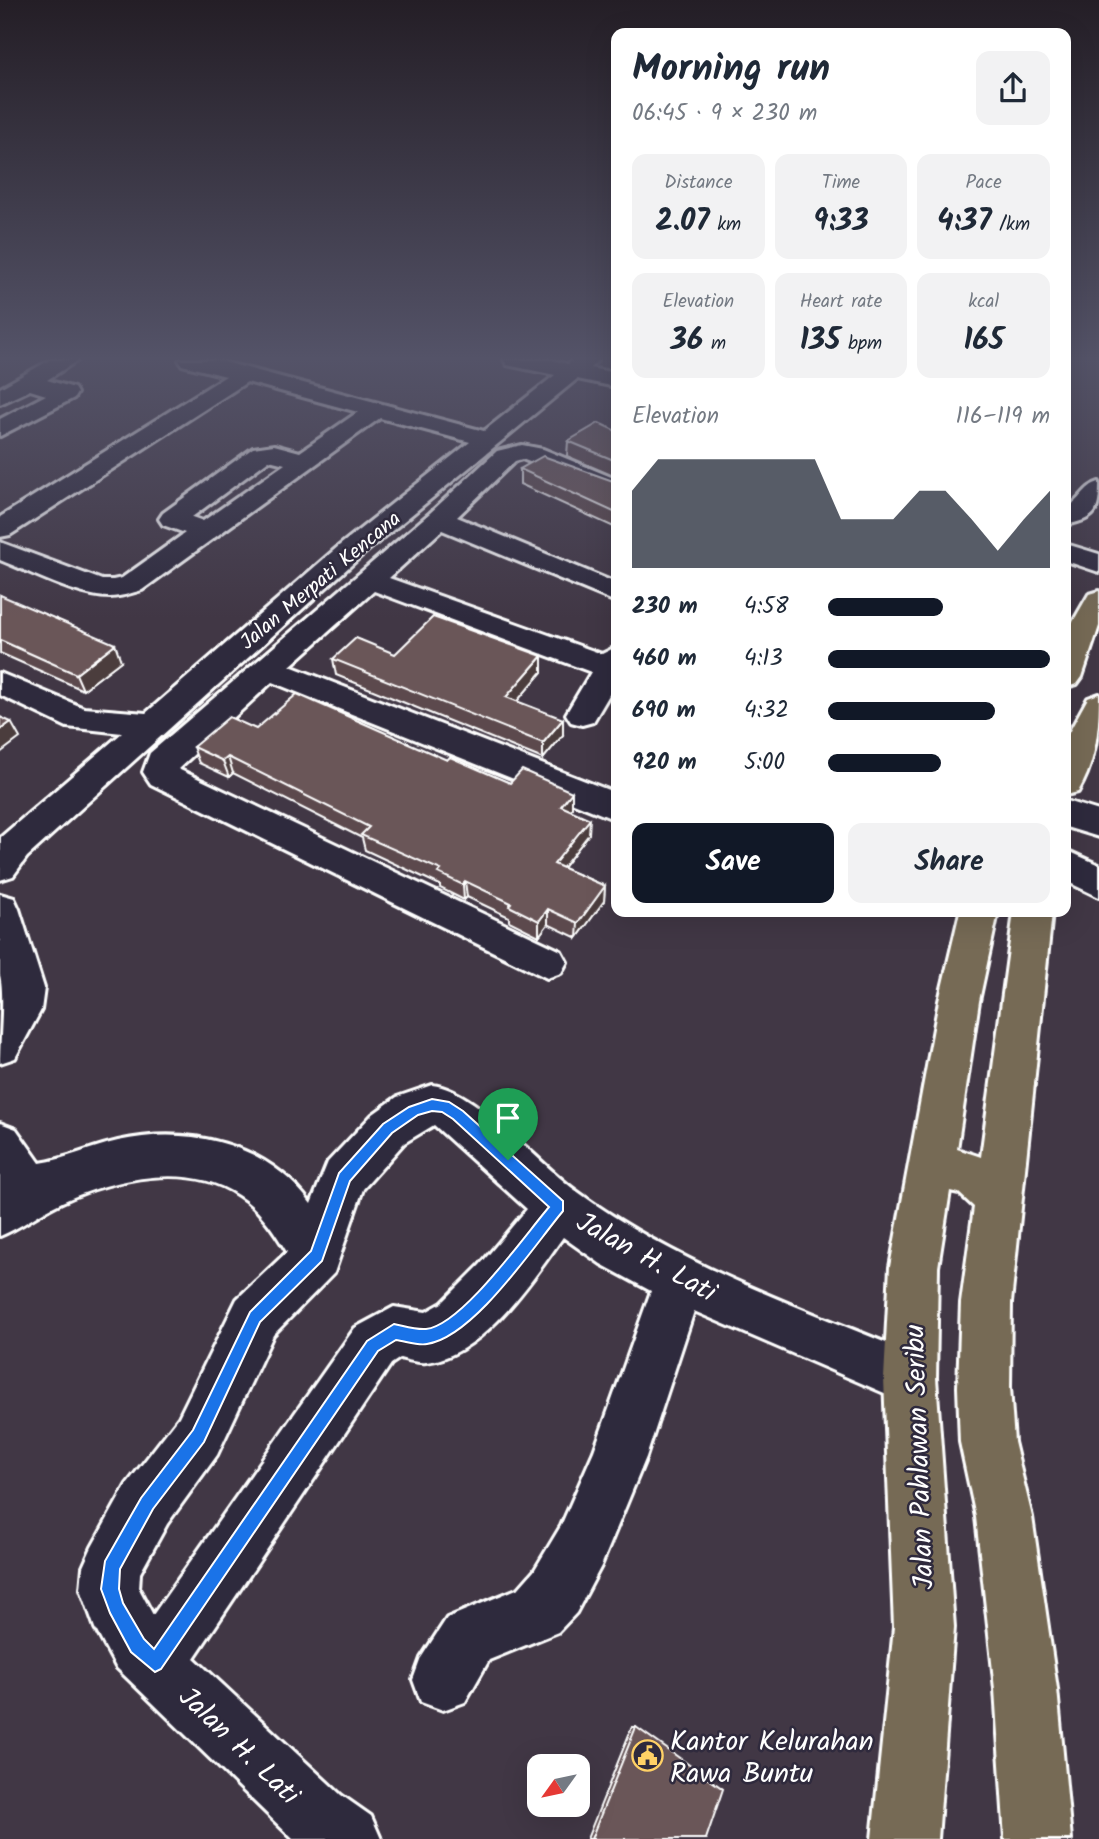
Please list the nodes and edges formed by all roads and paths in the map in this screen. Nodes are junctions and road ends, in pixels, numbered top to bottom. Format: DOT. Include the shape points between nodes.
graph roads {
  1 [pos="120,446"];
  2 [pos="128,446"];
  3 [pos="327,446"];
  4 [pos="484,446"];
  5 [pos="305,462"];
  6 [pos="611,486"];
  7 [pos="1099,490"];
  8 [pos="1071,515"];
  9 [pos="0,519"];
  10 [pos="439,519"];
  11 [pos="0,529"];
  12 [pos="207,532"];
  13 [pos="390,537"];
  14 [pos="0,550"];
  15 [pos="1071,554"];
  16 [pos="1099,564"];
  17 [pos="369,580"];
  18 [pos="611,591"];
  19 [pos="1099,600"];
  20 [pos="611,662"];
  21 [pos="1071,662"];
  22 [pos="611,666"];
  23 [pos="267,668"];
  24 [pos="0,683"];
  25 [pos="582,714"];
  26 [pos="154,724"];
  27 [pos="1094,724"];
  28 [pos="1071,772"];
  29 [pos="611,805"];
  30 [pos="0,866"];
  31 [pos="1071,867"];
  32 [pos="1099,883"];
  33 [pos="0,909"];
  34 [pos="978,917"];
  35 [pos="1031,917"];
  36 [pos="547,962"];
  37 [pos="0,1045"];
  38 [pos="0,1144"];
  39 [pos="932,1171"];
  40 [pos="50,1184"];
  41 [pos="997,1199"];
  42 [pos="558,1206"];
  43 [pos="0,1213"];
  44 [pos="317,1256"];
  45 [pos="680,1280"];
  46 [pos="910,1378"];
  47 [pos="155,1663"];
  48 [pos="443,1680"];
  49 [pos="348,1839"];
  50 [pos="905,1839"];
  51 [pos="1038,1839"];
  1 -- 9 [label="street"];
  2 -- 11 [label="street"];
  3 -- 5 [label="street"];
  4 -- 13 [label="street, Jalan Merpati Kencana"];
  5 -- 12 [label="street"];
  5 -- 12 [label="street" via="262,453 172,519"];
  6 -- 10 [label="street" via="534,454 515,453 506,456"];
  7 -- 8 [label="street" via="1085,509"];
  10 -- 13 [label="street"];
  10 -- 18 [label="street"];
  12 -- 14 [label="street" via="132,584 113,589 98,588"];
  13 -- 17 [label="street"];
  13 -- 26 [label="street, Jalan Merpati Kencana" via="350,551"];
  15 -- 16 [label="street"];
  17 -- 20 [label="street"];
  17 -- 23 [label="street"];
  19 -- 21 [label="main road"];
  22 -- 25 [label="street"];
  23 -- 29 [label="street"];
  23 -- 36 [label="street" via="162,761 163,776"];
  24 -- 26 [label="street" via="79,719"];
  26 -- 30 [label="street, Jalan Merpati Kencana" via="14,847"];
  27 -- 28 [label="main road"];
  31 -- 32 [label="street"];
  33 -- 37 [label="street" via="24,988 20,1010"];
  34 -- 39 [label="main road, Jalan Pahlawan Seribu" via="959,1001"];
  35 -- 41 [label="main road"];
  38 -- 40 [label="street" via="28,1183"];
  39 -- 41 [label="main road" via="953,1168 971,1174"];
  39 -- 46 [label="main road, Jalan Pahlawan Seribu" via="914,1267"];
  40 -- 43 [label="street"];
  40 -- 44 [label="street" via="148,1156 207,1159 254,1179 271,1192"];
  41 -- 51 [label="main road" via="986,1303 987,1442 1006,1530"];
  42 -- 44 [label="street, Jalan H. Lati" via="458,1115 432,1105 388,1129 344,1177"];
  42 -- 45 [label="street, Jalan H. Lati" via="618,1247"];
  42 -- 47 [label="street" via="469,1314 439,1334 425,1337 394,1332 373,1346"];
  44 -- 47 [label="street, Jalan H. Lati" via="255,1317 198,1436 147,1504 111,1567 110,1589 116,1607 137,1646"];
  45 -- 46 [label="street, Jalan H. Lati"];
  45 -- 48 [label="street" via="619,1457 582,1546 555,1592 537,1611 468,1639"];
  46 -- 50 [label="main road, Jalan Pahlawan Seribu" via="924,1627"];
  47 -- 49 [label="street, Jalan H. Lati" via="318,1818"];
}
